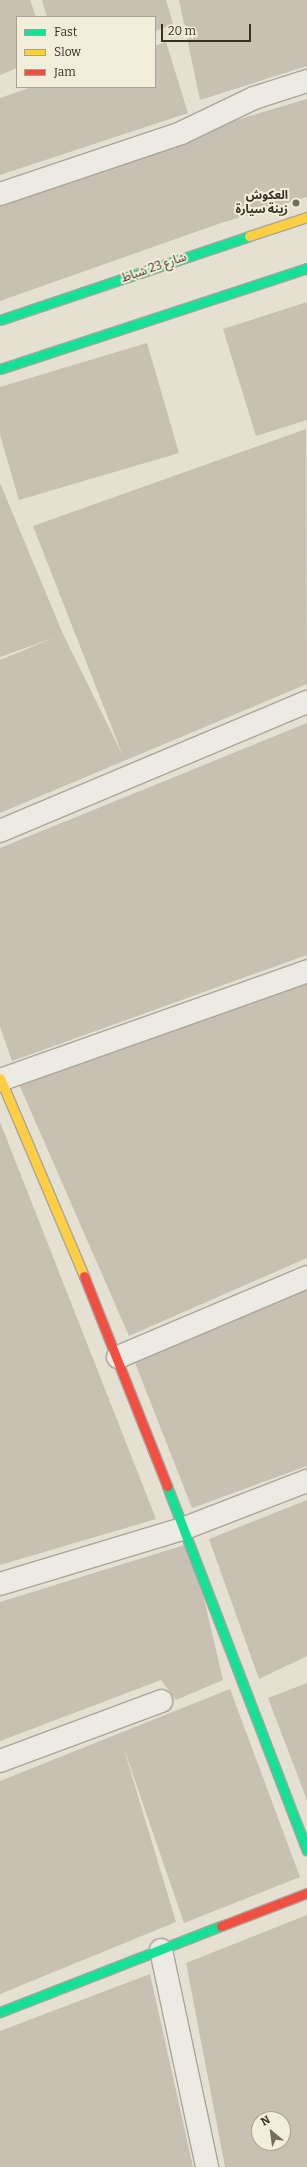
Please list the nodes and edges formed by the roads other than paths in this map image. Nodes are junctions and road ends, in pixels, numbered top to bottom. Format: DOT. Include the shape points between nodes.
graph roads {
  1 [pos="307,81"];
  2 [pos="0,194"];
  3 [pos="307,217"];
  4 [pos="307,268"];
  5 [pos="0,320"];
  6 [pos="0,369"];
  7 [pos="307,702"];
  8 [pos="0,831"];
  9 [pos="307,971"];
  10 [pos="0,1079"];
  11 [pos="307,1277"];
  12 [pos="118,1357"];
  13 [pos="307,1481"];
  14 [pos="185,1528"];
  15 [pos="0,1584"];
  16 [pos="161,1701"];
  17 [pos="0,1761"];
  18 [pos="307,1850"];
  19 [pos="307,1893"];
  20 [pos="160,1950"];
  21 [pos="0,2012"];
  22 [pos="207,2167"];
  1 -- 2 [label="street" via="254,98 181,133"];
  3 -- 5 [label="street, شارع 23 شباط"];
  4 -- 6 [label="street"];
  7 -- 8 [label="street"];
  9 -- 10 [label="street"];
  10 -- 12 [label="street"];
  11 -- 12 [label="street"];
  12 -- 14 [label="street"];
  13 -- 14 [label="street"];
  14 -- 15 [label="street"];
  14 -- 18 [label="street"];
  16 -- 17 [label="street"];
  19 -- 20 [label="street"];
  20 -- 21 [label="street"];
  20 -- 22 [label="street"];
}
